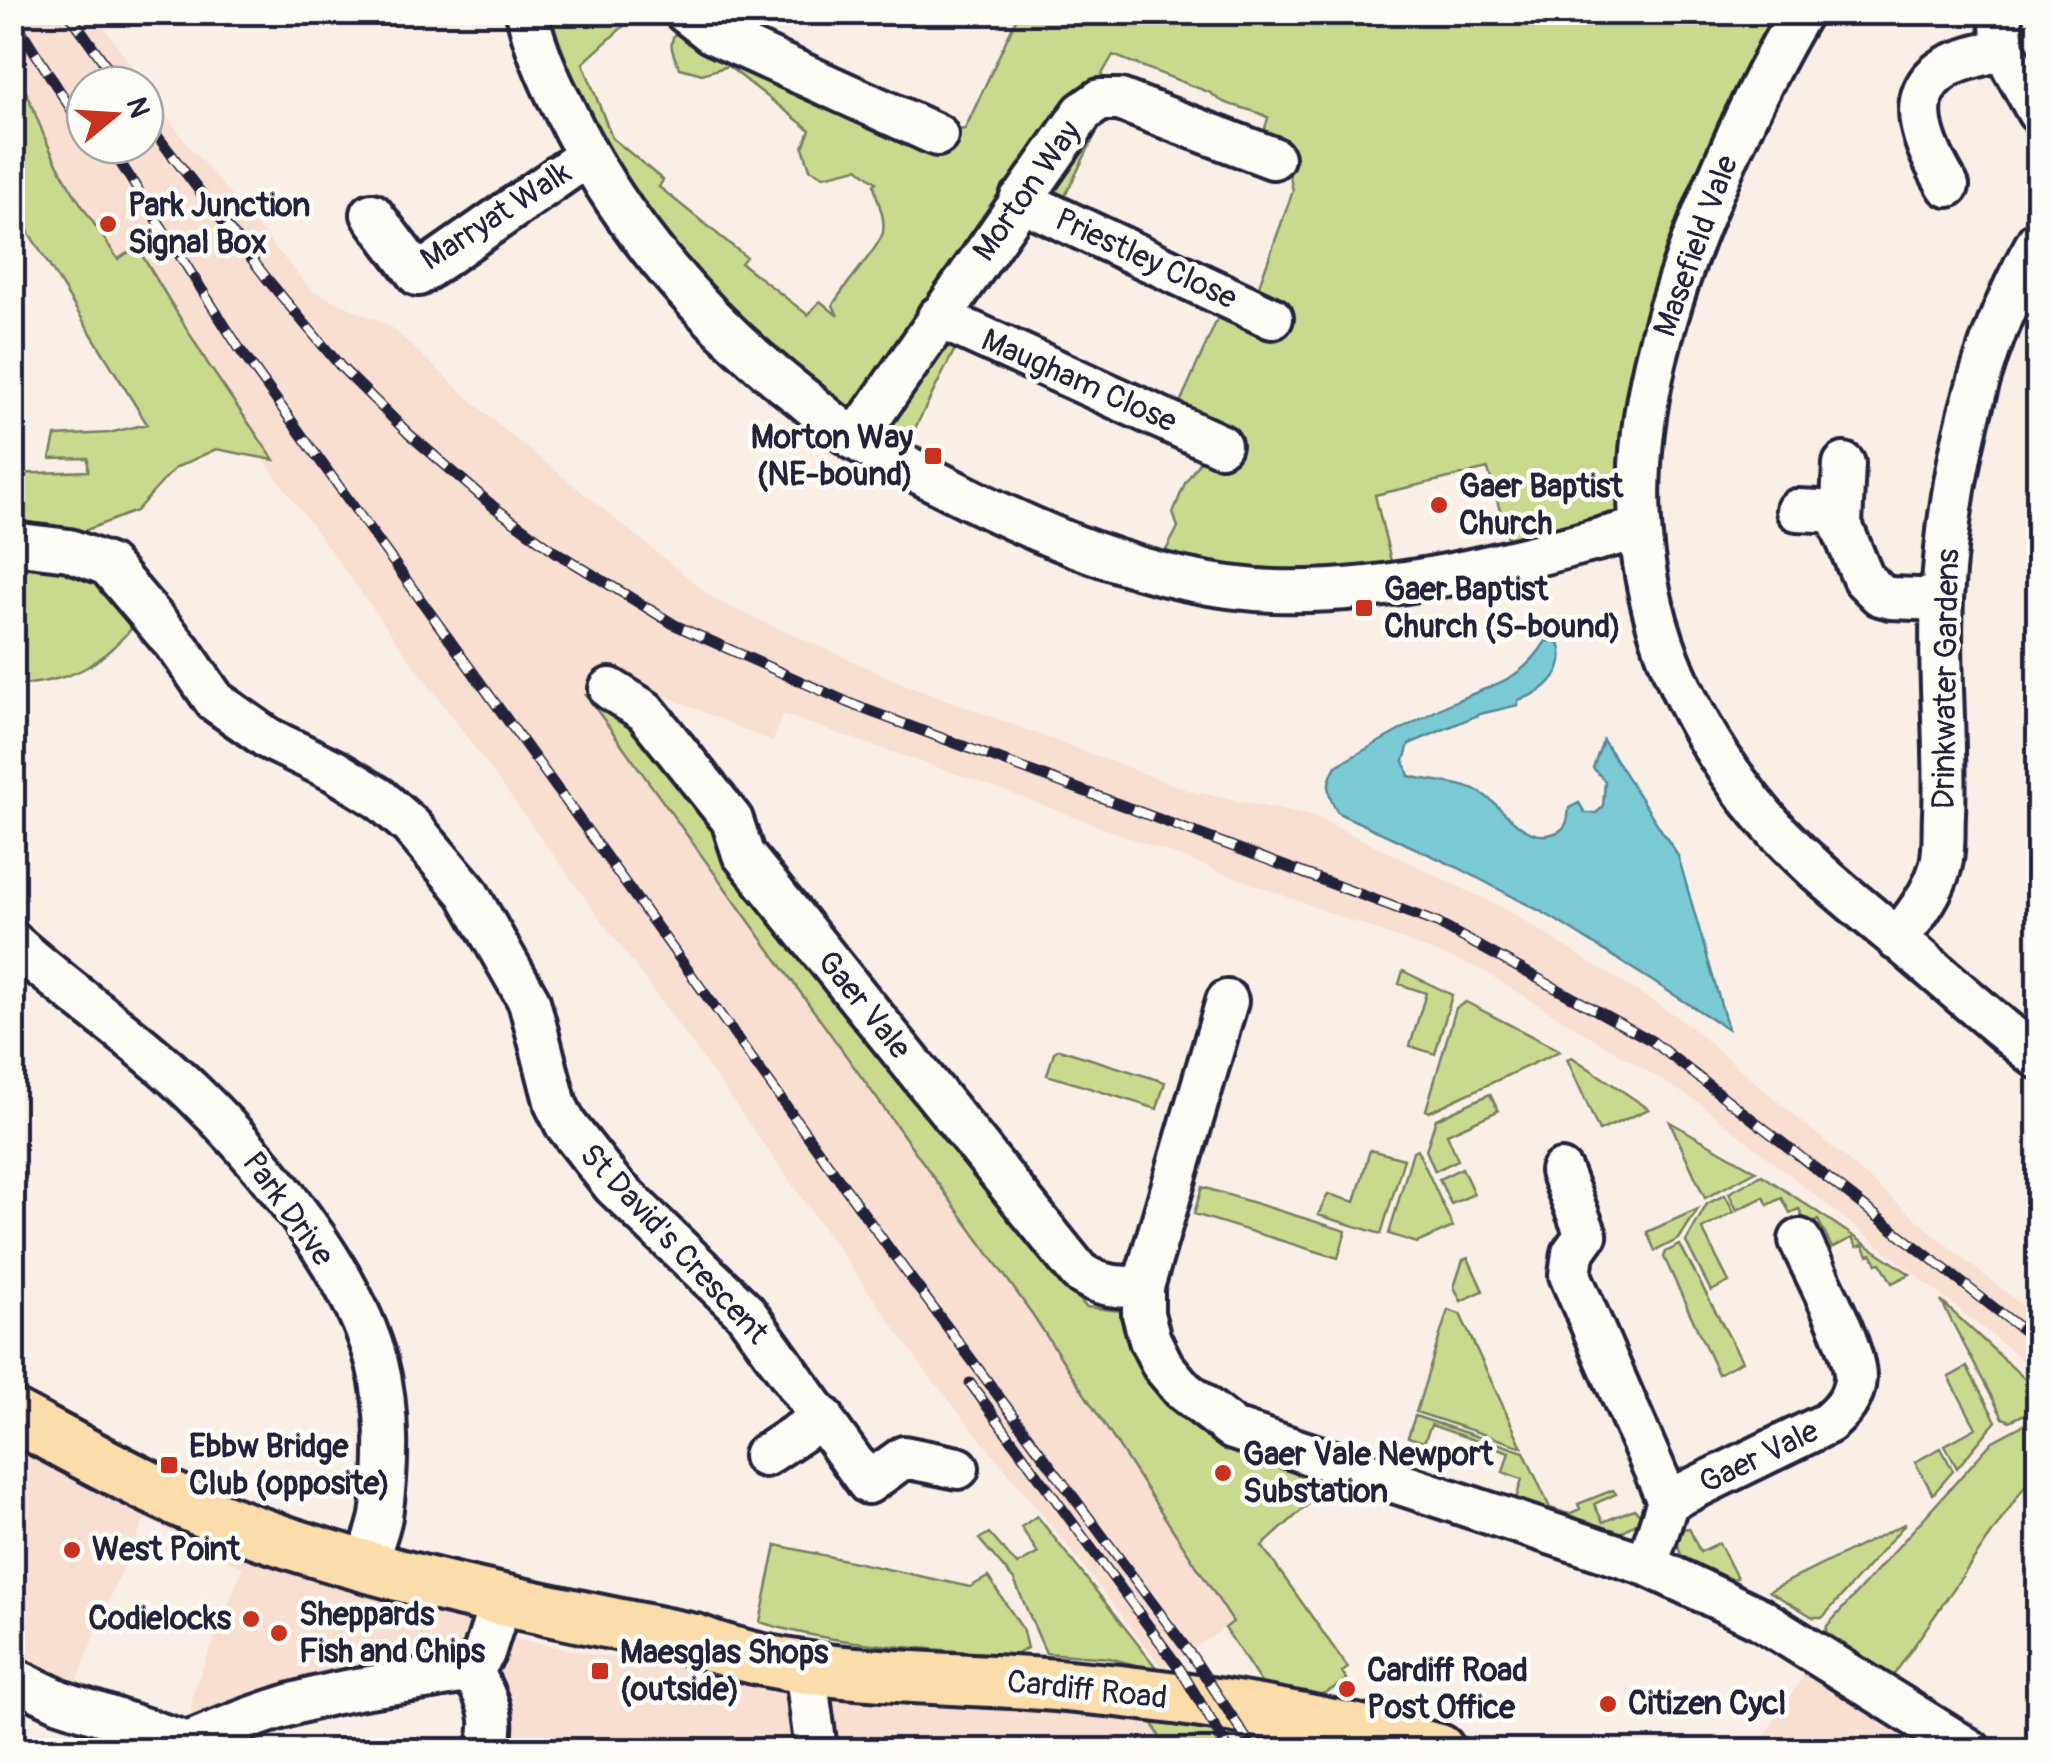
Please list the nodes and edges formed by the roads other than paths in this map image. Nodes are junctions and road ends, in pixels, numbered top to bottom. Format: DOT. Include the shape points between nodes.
graph roads {
  1 [pos="527,12"];
  2 [pos="686,12"];
  3 [pos="1801,12"];
  4 [pos="2002,30"];
  5 [pos="2038,112"];
  6 [pos="937,134"];
  7 [pos="586,156"];
  8 [pos="1273,158"];
  9 [pos="1948,186"];
  10 [pos="1020,200"];
  11 [pos="372,214"];
  12 [pos="2038,241"];
  13 [pos="938,317"];
  14 [pos="1272,318"];
  15 [pos="856,440"];
  16 [pos="1220,445"];
  17 [pos="1844,464"];
  18 [pos="1797,510"];
  19 [pos="1842,512"];
  20 [pos="1638,529"];
  21 [pos="12,543"];
  22 [pos="1942,600"];
  23 [pos="610,689"];
  24 [pos="1898,940"];
  25 [pos="12,942"];
  26 [pos="1227,1001"];
  27 [pos="2038,1058"];
  28 [pos="1561,1171"];
  29 [pos="1800,1240"];
  30 [pos="1143,1287"];
  31 [pos="12,1415"];
  32 [pos="823,1417"];
  33 [pos="764,1456"];
  34 [pos="958,1468"];
  35 [pos="1668,1502"];
  36 [pos="1647,1565"];
  37 [pos="385,1572"];
  38 [pos="488,1635"];
  39 [pos="805,1667"];
  40 [pos="12,1678"];
  41 [pos="185,1746"];
  42 [pos="486,1750"];
  43 [pos="816,1750"];
  44 [pos="1439,1750"];
  45 [pos="1970,1750"];
  1 -- 7 [label="street"];
  2 -- 6 [label="street" via="712,34"];
  3 -- 20 [label="street, Masefield Vale" via="1754,96 1678,277 1641,430"];
  4 -- 5 [label="street"];
  4 -- 9 [label="street" via="1947,67 1923,100 1919,119 1928,152"];
  7 -- 11 [label="street, Marryat Walk" via="418,275"];
  7 -- 15 [label="street" via="666,268 754,360"];
  8 -- 10 [label="street, Morton Way" via="1120,100 1100,100 1082,112"];
  10 -- 13 [label="street, Morton Way"];
  10 -- 14 [label="street, Priestley Close"];
  12 -- 22 [label="street, Drinkwater Gardens" via="1994,334 1966,421"];
  13 -- 15 [label="street, Morton Way"];
  13 -- 16 [label="street, Maugham Close"];
  15 -- 20 [label="street" via="1056,538 1168,576 1273,590 1368,588"];
  17 -- 19 [label="street"];
  18 -- 19 [label="street"];
  19 -- 22 [label="street" via="1844,534 1870,588 1891,598"];
  20 -- 24 [label="street, Masefield Vale" via="1663,642 1714,750 1807,863"];
  21 -- 32 [label="street, St David's Crescent" via="69,550 108,565 215,701 269,739 378,798 412,826 467,892 529,1001 566,1125 612,1185 745,1312"];
  22 -- 24 [label="street, Drinkwater Gardens" via="1941,865 1929,896"];
  23 -- 30 [label="street, Gaer Vale" via="645,711 732,820 743,854 1079,1272 1094,1283"];
  24 -- 27 [label="street, Masefield Vale"];
  25 -- 37 [label="street, Park Drive" via="192,1092 257,1159 353,1303 377,1363 384,1415"];
  26 -- 30 [label="street"];
  28 -- 35 [label="street, Gaer Vale" via="1586,1235 1573,1253 1570,1275"];
  29 -- 35 [label="street, Gaer Vale" via="1849,1351 1855,1378 1846,1408"];
  30 -- 36 [label="street" via="1143,1314 1162,1366 1234,1430"];
  31 -- 37 [label="main road, Cardiff Road" via="243,1528"];
  32 -- 33 [label="street"];
  32 -- 34 [label="street, St David's Crescent" via="868,1483 904,1457"];
  35 -- 36 [label="street, Gaer Vale"];
  36 -- 45 [label="street" via="1759,1618"];
  37 -- 38 [label="main road, Cardiff Road"];
  38 -- 39 [label="main road, Cardiff Road" via="695,1640"];
  38 -- 41 [label="street" via="434,1680 266,1710"];
  38 -- 42 [label="street" via="492,1736"];
  39 -- 43 [label="street"];
  39 -- 44 [label="main road, Cardiff Road" via="1058,1685 1280,1712"];
  40 -- 41 [label="street"];
}
